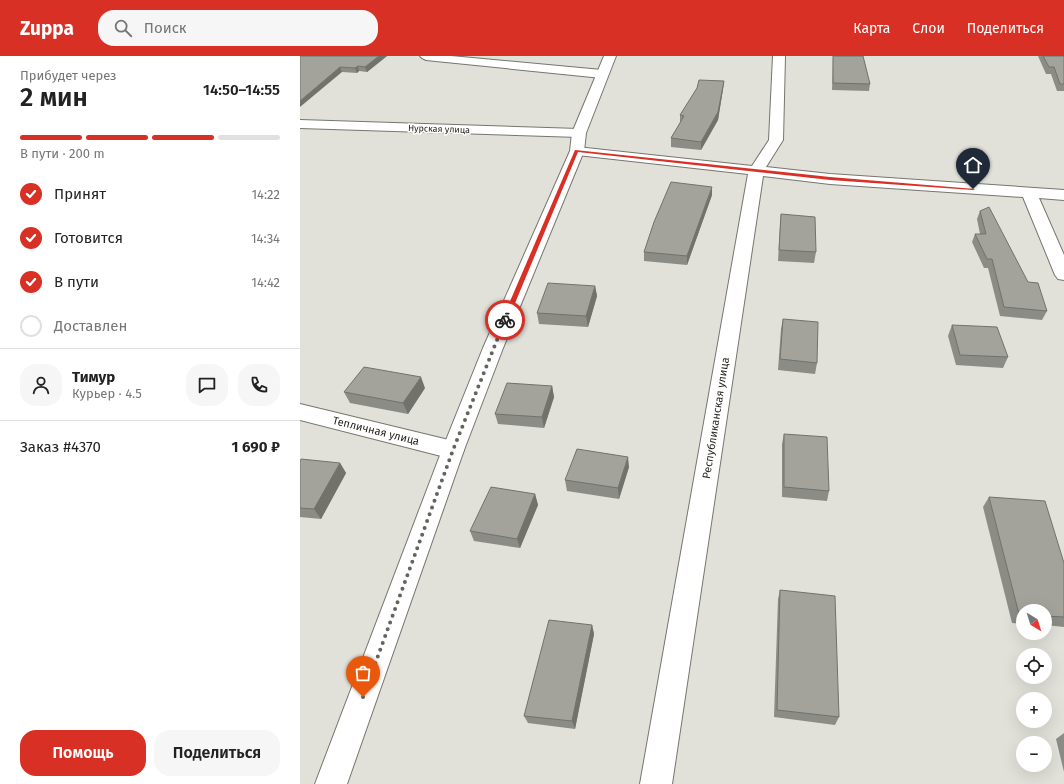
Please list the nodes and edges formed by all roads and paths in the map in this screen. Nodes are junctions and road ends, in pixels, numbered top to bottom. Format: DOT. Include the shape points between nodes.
graph roads {
  1 [pos="426,56"];
  2 [pos="779,56"];
  3 [pos="606,65"];
  4 [pos="300,124"];
  5 [pos="578,142"];
  6 [pos="756,170"];
  7 [pos="1028,193"];
  8 [pos="1064,195"];
  9 [pos="1064,274"];
  10 [pos="300,412"];
  11 [pos="453,450"];
  12 [pos="331,784"];
  13 [pos="656,784"];
  1 -- 3 [label="street" via="454,60"];
  2 -- 6 [label="street, Республиканская улица" via="776,140"];
  3 -- 5 [label="street"];
  4 -- 5 [label="street, Нурская улица"];
  5 -- 6 [label="street, Нурская улица"];
  5 -- 11 [label="street"];
  6 -- 7 [label="street, Нурская улица" via="830,179"];
  6 -- 13 [label="street, Республиканская улица"];
  7 -- 8 [label="street, Нурская улица"];
  7 -- 9 [label="street"];
  10 -- 11 [label="street, Тепличная улица"];
  11 -- 12 [label="street"];
}
